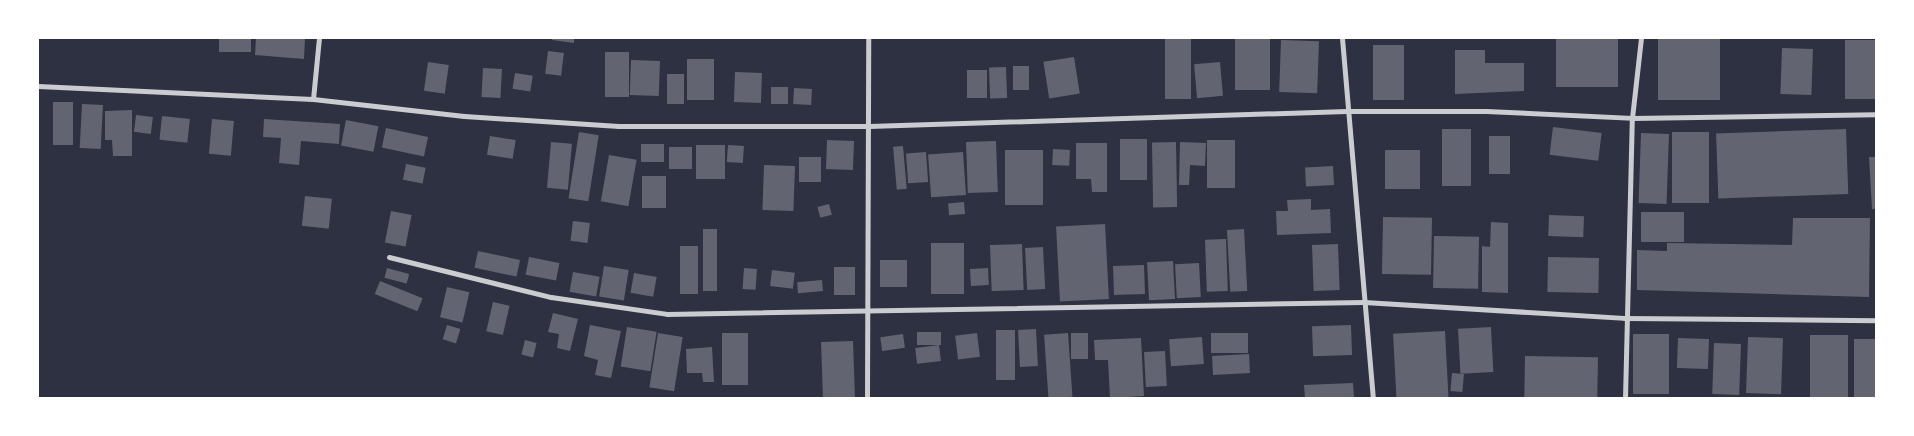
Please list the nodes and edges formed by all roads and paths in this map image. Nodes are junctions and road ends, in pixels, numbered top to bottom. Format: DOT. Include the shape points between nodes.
graph roads {
  1 [pos="319,38"];
  2 [pos="868,38"];
  3 [pos="1342,38"];
  4 [pos="1641,38"];
  5 [pos="38,86"];
  6 [pos="313,98"];
  7 [pos="1347,111"];
  8 [pos="1876,114"];
  9 [pos="1632,118"];
  10 [pos="869,126"];
  11 [pos="389,257"];
  12 [pos="1364,302"];
  13 [pos="868,313"];
  14 [pos="1624,318"];
  15 [pos="1876,320"];
  16 [pos="867,398"];
  17 [pos="1373,398"];
  18 [pos="1625,398"];
  1 -- 6 [label="street"];
  2 -- 10 [label="street"];
  3 -- 7 [label="street"];
  4 -- 9 [label="street"];
  5 -- 6 [label="street"];
  6 -- 10 [label="street" via="464,116 619,126"];
  7 -- 9 [label="street" via="1486,111"];
  7 -- 10 [label="street"];
  7 -- 12 [label="street"];
  8 -- 9 [label="street"];
  9 -- 14 [label="street"];
  10 -- 13 [label="street"];
  11 -- 13 [label="street" via="551,297 667,314"];
  12 -- 13 [label="street"];
  12 -- 14 [label="street"];
  12 -- 17 [label="street"];
  13 -- 16 [label="street"];
  14 -- 15 [label="street"];
  14 -- 18 [label="street"];
}
